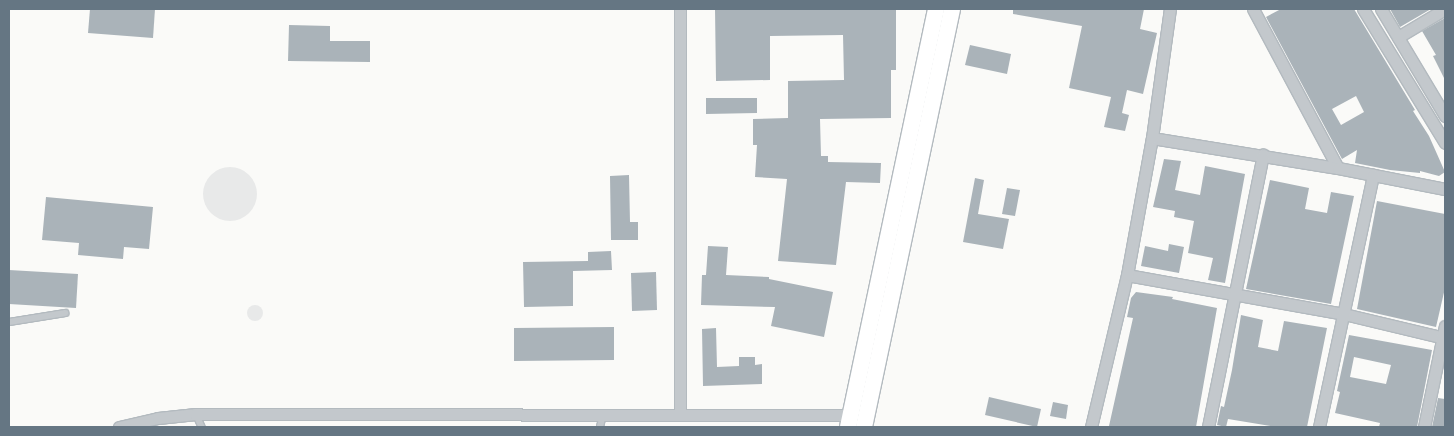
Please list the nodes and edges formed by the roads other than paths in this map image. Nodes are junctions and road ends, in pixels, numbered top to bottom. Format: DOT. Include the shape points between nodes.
graph roads {
  1 [pos="680,9"];
  2 [pos="936,9"];
  3 [pos="952,9"];
  4 [pos="1170,9"];
  5 [pos="1253,9"];
  6 [pos="1363,9"];
  7 [pos="1381,9"];
  8 [pos="1445,9"];
  9 [pos="1398,37"];
  10 [pos="1445,116"];
  11 [pos="1152,138"];
  12 [pos="1445,143"];
  13 [pos="1263,155"];
  14 [pos="1338,168"];
  15 [pos="1373,175"];
  16 [pos="1445,189"];
  17 [pos="1127,275"];
  18 [pos="1237,294"];
  19 [pos="65,313"];
  20 [pos="1344,314"];
  21 [pos="9,322"];
  22 [pos="1445,334"];
  23 [pos="196,414"];
  24 [pos="603,415"];
  25 [pos="680,415"];
  26 [pos="850,421"];
  27 [pos="119,427"];
  28 [pos="202,427"];
  29 [pos="600,427"];
  30 [pos="864,427"];
  31 [pos="1091,427"];
  32 [pos="1208,427"];
  33 [pos="1319,427"];
  34 [pos="1424,427"];
  1 -- 25 [label="street"];
  2 -- 26 [label="main road"];
  3 -- 30 [label="main road"];
  4 -- 11 [label="street"];
  5 -- 14 [label="street"];
  6 -- 12 [label="street"];
  7 -- 9 [label="street"];
  8 -- 9 [label="street"];
  9 -- 10 [label="street"];
  11 -- 13 [label="street"];
  11 -- 17 [label="street"];
  13 -- 14 [label="street"];
  13 -- 18 [label="street"];
  14 -- 15 [label="street"];
  15 -- 16 [label="street"];
  15 -- 20 [label="street"];
  17 -- 18 [label="street"];
  17 -- 31 [label="street"];
  18 -- 20 [label="street"];
  18 -- 32 [label="street"];
  19 -- 21 [label="lane"];
  20 -- 22 [label="street"];
  20 -- 33 [label="street"];
  22 -- 34 [label="street"];
  23 -- 24 [label="street"];
  23 -- 27 [label="street"];
  23 -- 28 [label="lane"];
  24 -- 25 [label="street"];
  24 -- 29 [label="lane"];
  25 -- 26 [label="street"];
}
